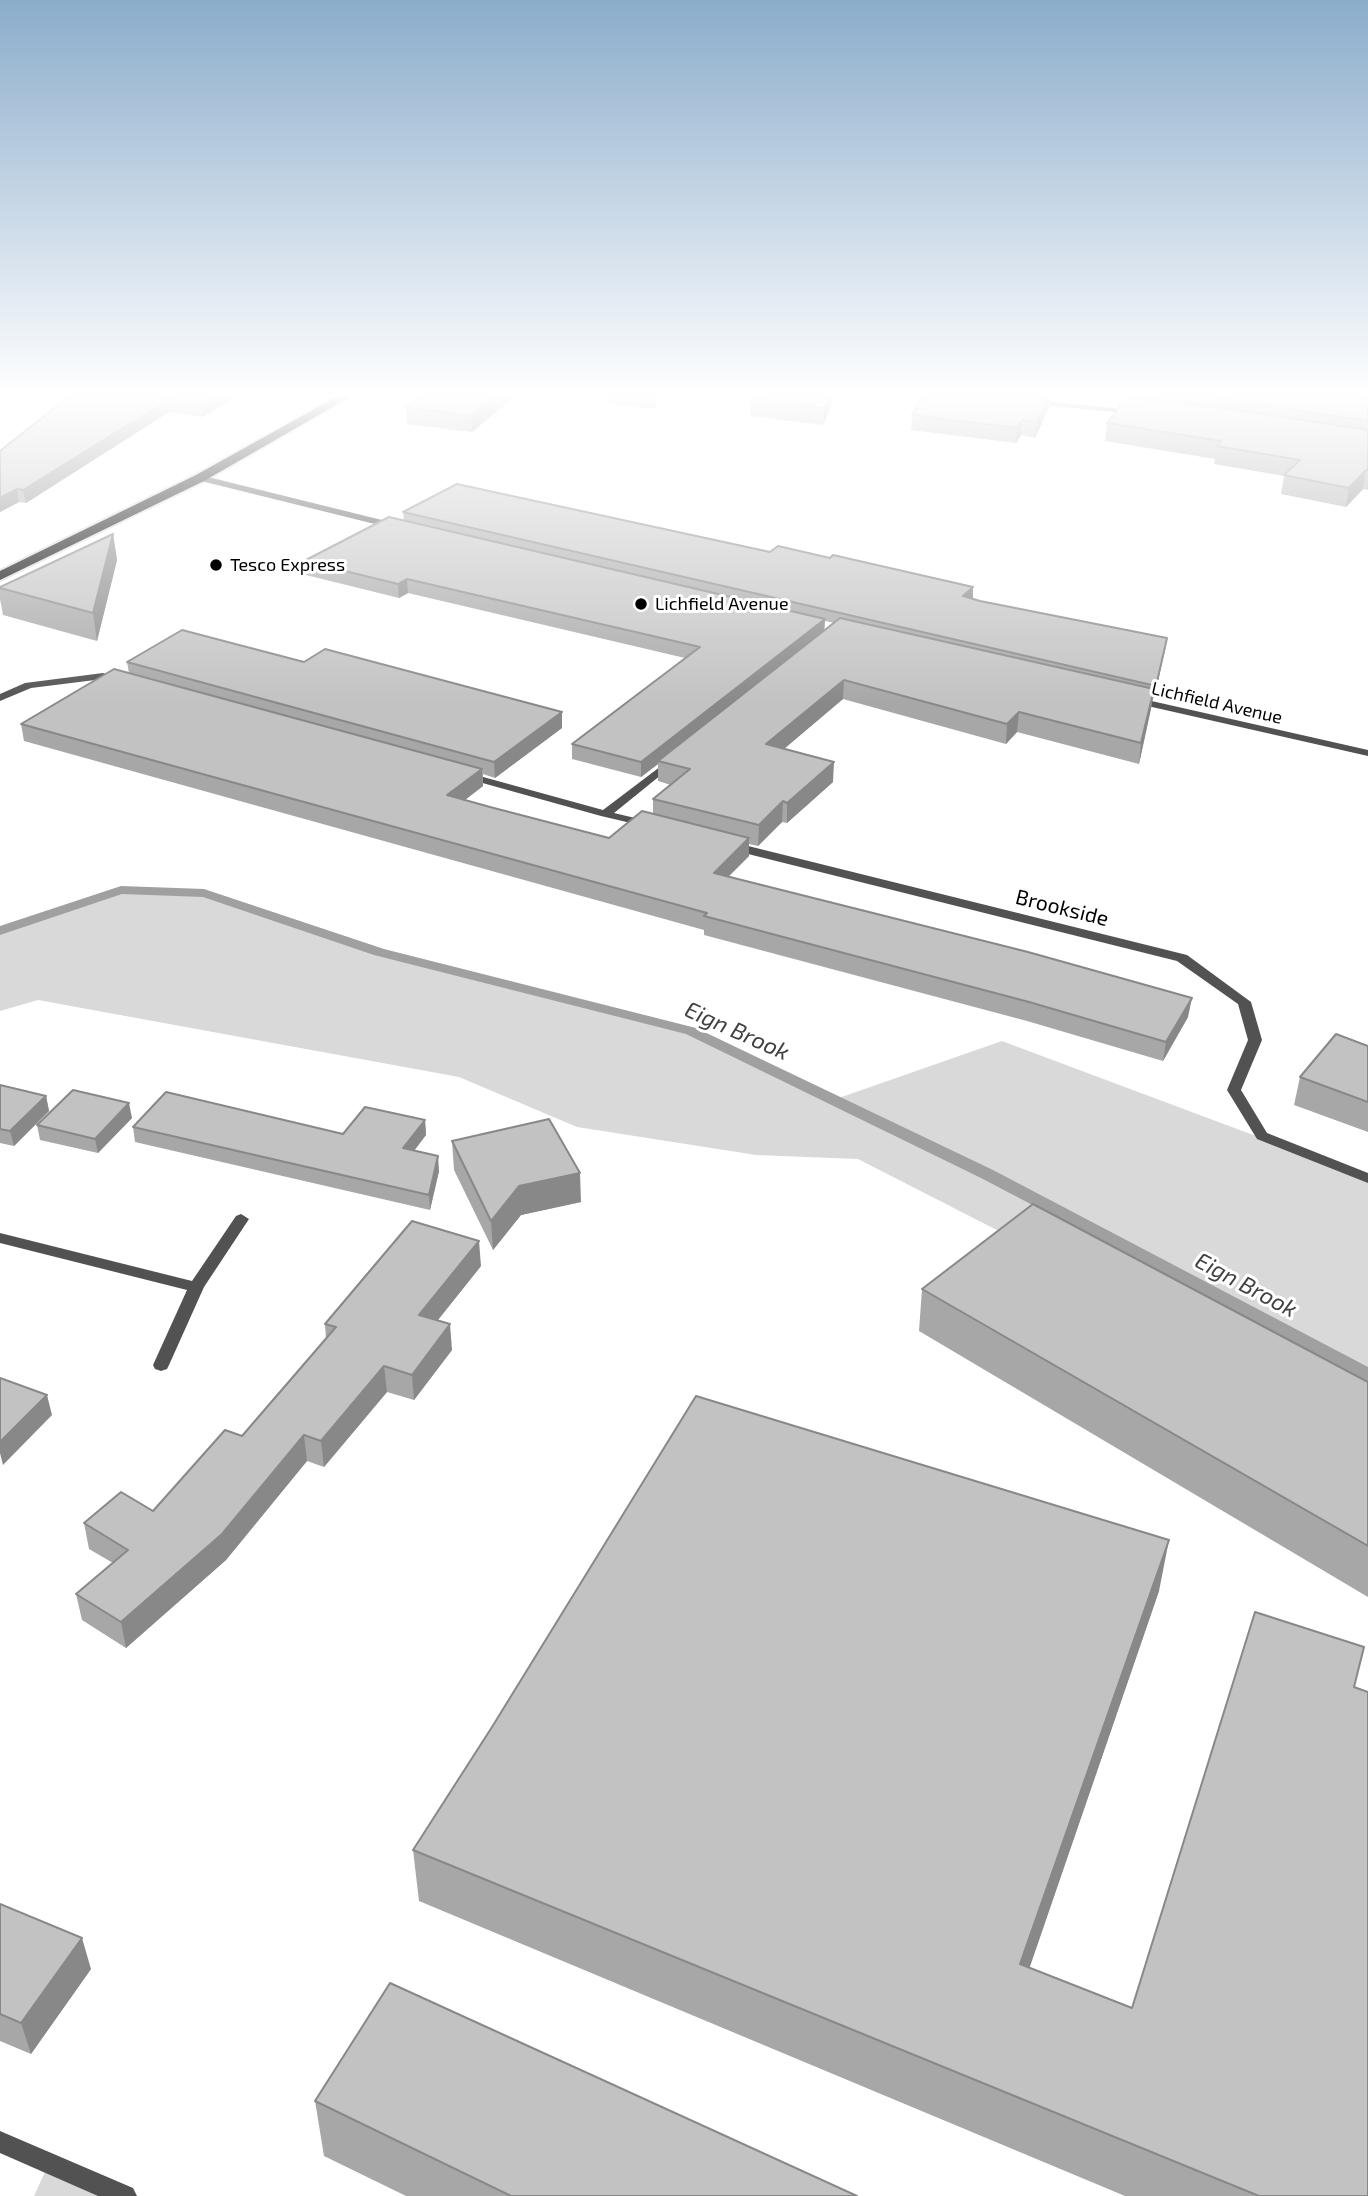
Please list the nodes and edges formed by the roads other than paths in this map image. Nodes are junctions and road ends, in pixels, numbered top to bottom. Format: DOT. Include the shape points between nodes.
graph roads {
  1 [pos="156,499"];
  2 [pos="287,499"];
  3 [pos="403,528"];
  4 [pos="0,576"];
  5 [pos="129,683"];
  6 [pos="1122,697"];
  7 [pos="0,698"];
  8 [pos="682,753"];
  9 [pos="1368,753"];
  10 [pos="447,770"];
  11 [pos="605,814"];
  12 [pos="659,827"];
  13 [pos="712,841"];
  14 [pos="1368,1178"];
  15 [pos="241,1219"];
  16 [pos="0,1238"];
  17 [pos="196,1287"];
  18 [pos="162,1365"];
  19 [pos="0,2141"];
  20 [pos="125,2196"];
  1 -- 4 [label="highway"];
  2 -- 3 [label="street"];
  5 -- 7 [label="street" via="103,676 29,685"];
  6 -- 9 [label="street, Lichfield Avenue"];
  8 -- 11 [label="street"];
  10 -- 11 [label="street"];
  11 -- 12 [label="street"];
  13 -- 14 [label="street, Brookside" via="1181,958 1244,1002 1255,1040 1234,1090 1262,1136"];
  15 -- 17 [label="street"];
  16 -- 17 [label="street"];
  17 -- 18 [label="street"];
  19 -- 20 [label="street"];
}
